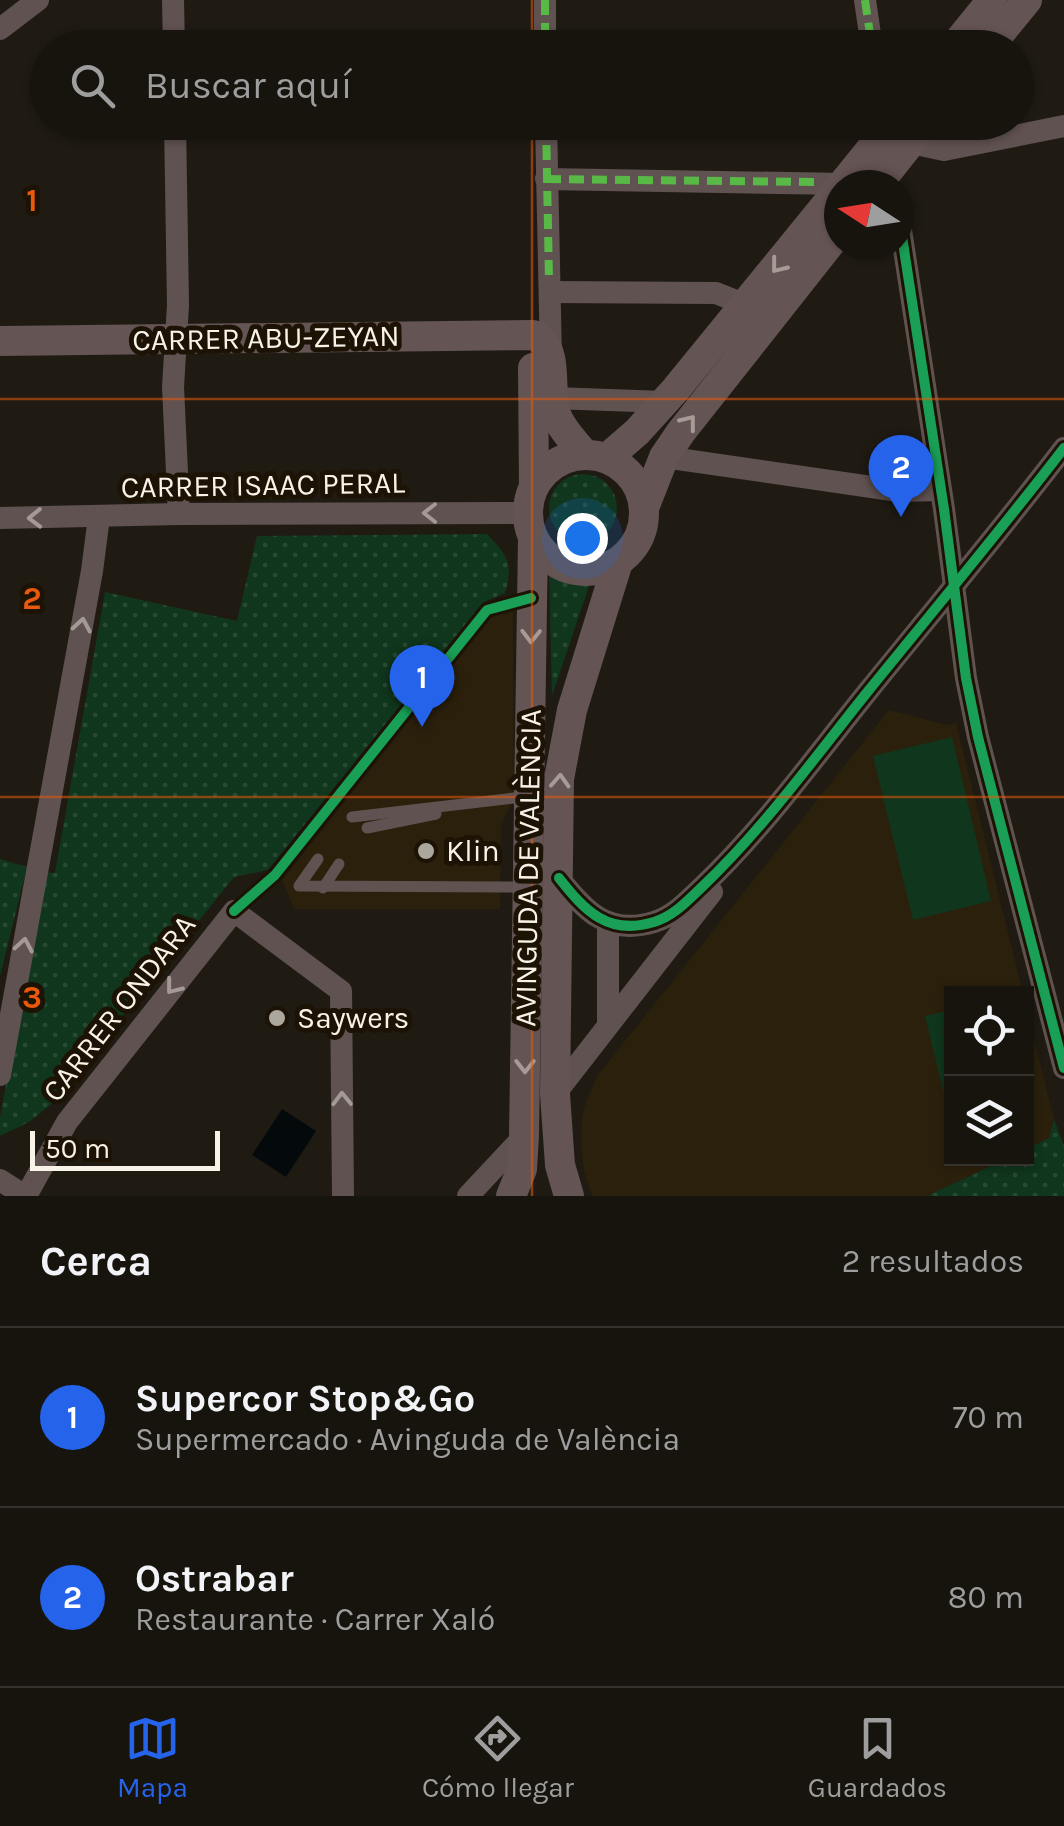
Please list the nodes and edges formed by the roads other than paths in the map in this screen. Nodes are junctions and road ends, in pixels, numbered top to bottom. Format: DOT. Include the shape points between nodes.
graph roads {
  1 [pos="38,0"];
  2 [pos="173,0"];
  3 [pos="545,0"];
  4 [pos="864,0"];
  5 [pos="992,0"];
  6 [pos="1027,0"];
  7 [pos="0,29"];
  8 [pos="174,30"];
  9 [pos="545,30"];
  10 [pos="869,30"];
  11 [pos="968,30"];
  12 [pos="1003,30"];
  13 [pos="1064,126"];
  14 [pos="1034,132"];
  15 [pos="176,140"];
  16 [pos="546,140"];
  17 [pos="888,140"];
  18 [pos="897,140"];
  19 [pos="924,140"];
  20 [pos="994,140"];
  21 [pos="858,170"];
  22 [pos="890,170"];
  23 [pos="546,179"];
  24 [pos="824,186"];
  25 [pos="824,208"];
  26 [pos="824,251"];
  27 [pos="905,260"];
  28 [pos="550,292"];
  29 [pos="746,305"];
  30 [pos="533,335"];
  31 [pos="176,339"];
  32 [pos="0,341"];
  33 [pos="552,388"];
  34 [pos="664,402"];
  35 [pos="1064,448"];
  36 [pos="595,456"];
  37 [pos="664,458"];
  38 [pos="940,490"];
  39 [pos="644,508"];
  40 [pos="532,512"];
  41 [pos="179,514"];
  42 [pos="99,517"];
  43 [pos="0,518"];
  44 [pos="618,562"];
  45 [pos="954,586"];
  46 [pos="521,798"];
  47 [pos="352,817"];
  48 [pos="368,828"];
  49 [pos="734,856"];
  50 [pos="318,858"];
  51 [pos="339,864"];
  52 [pos="559,878"];
  53 [pos="527,886"];
  54 [pos="322,888"];
  55 [pos="608,922"];
  56 [pos="608,1024"];
  57 [pos="1064,1068"];
  58 [pos="0,1075"];
  59 [pos="555,1094"];
  60 [pos="524,1136"];
  61 [pos="0,1180"];
  62 [pos="25,1196"];
  63 [pos="343,1196"];
  64 [pos="468,1196"];
  65 [pos="511,1196"];
  66 [pos="569,1196"];
  1 -- 7 [label="street"];
  2 -- 8 [label="street"];
  3 -- 9 [label="street"];
  4 -- 10 [label="street"];
  5 -- 11 [label="main road"];
  6 -- 12 [label="main road"];
  13 -- 14 [label="street"];
  15 -- 31 [label="street"];
  16 -- 23 [label="street"];
  17 -- 21 [label="main road"];
  18 -- 22 [label="main road"];
  19 -- 20 [label="street" via="944,150"];
  23 -- 24 [label="street"];
  23 -- 28 [label="street"];
  25 -- 29 [label="main road, one-way"];
  37 -- 26 [label="main road, one-way"];
  27 -- 38 [label="street"];
  28 -- 29 [label="street" via="716,293"];
  28 -- 33 [label="street"];
  29 -- 34 [label="main road"];
  30 -- 31 [label="main road, CARRER ABU-ZEYAN"];
  30 -- 33 [label="main road" via="548,348"];
  30 -- 40 [label="main road, AVINGUDA DE VALÈNCIA"];
  31 -- 32 [label="main road, CARRER ABU-ZEYAN"];
  31 -- 41 [label="street"];
  33 -- 34 [label="street"];
  33 -- 36 [label="main road" via="558,419"];
  34 -- 36 [label="main road" via="625,444"];
  35 -- 45 [label="street"];
  36 -- 39 [label="main road" via="633,477"];
  36 -- 40 [label="main road" via="554,463 543,473"];
  37 -- 38 [label="street" via="899,491"];
  37 -- 39 [label="main road"];
  38 -- 45 [label="street"];
  39 -- 44 [label="main road" via="638,538"];
  40 -- 41 [label="street, CARRER ISAAC PERAL, one-way"];
  40 -- 44 [label="main road" via="543,552 556,563 587,572"];
  40 -- 46 [label="main road, AVINGUDA DE VALÈNCIA, one-way"];
  41 -- 42 [label="street, CARRER ISAAC PERAL"];
  42 -- 43 [label="street, CARRER ISAAC PERAL, one-way"];
  58 -- 42 [label="street, one-way"];
  52 -- 44 [label="main road, AVINGUDA DE VALÈNCIA, one-way" via="562,752"];
  45 -- 49 [label="street"];
  45 -- 57 [label="street" via="978,738"];
  46 -- 47 [label="lane"];
  46 -- 48 [label="lane"];
  46 -- 53 [label="main road, AVINGUDA DE VALÈNCIA"];
  49 -- 55 [label="street" via="673,914 634,926"];
  49 -- 56 [label="street"];
  50 -- 54 [label="lane" via="299,886"];
  51 -- 54 [label="lane"];
  52 -- 55 [label="street" via="582,907"];
  52 -- 59 [label="main road, AVINGUDA DE VALÈNCIA"];
  53 -- 54 [label="lane"];
  53 -- 60 [label="main road, AVINGUDA DE VALÈNCIA, one-way"];
  55 -- 56 [label="street"];
  56 -- 59 [label="street"];
  59 -- 66 [label="main road, AVINGUDA DE VALÈNCIA"];
  60 -- 64 [label="street"];
  60 -- 65 [label="main road, AVINGUDA DE VALÈNCIA" via="522,1169"];
  61 -- 62 [label="street"];
  63 -- 62 [label="street, CARRER ONDARA, one-way" via="341,990 234,911 66,1122"];
}
